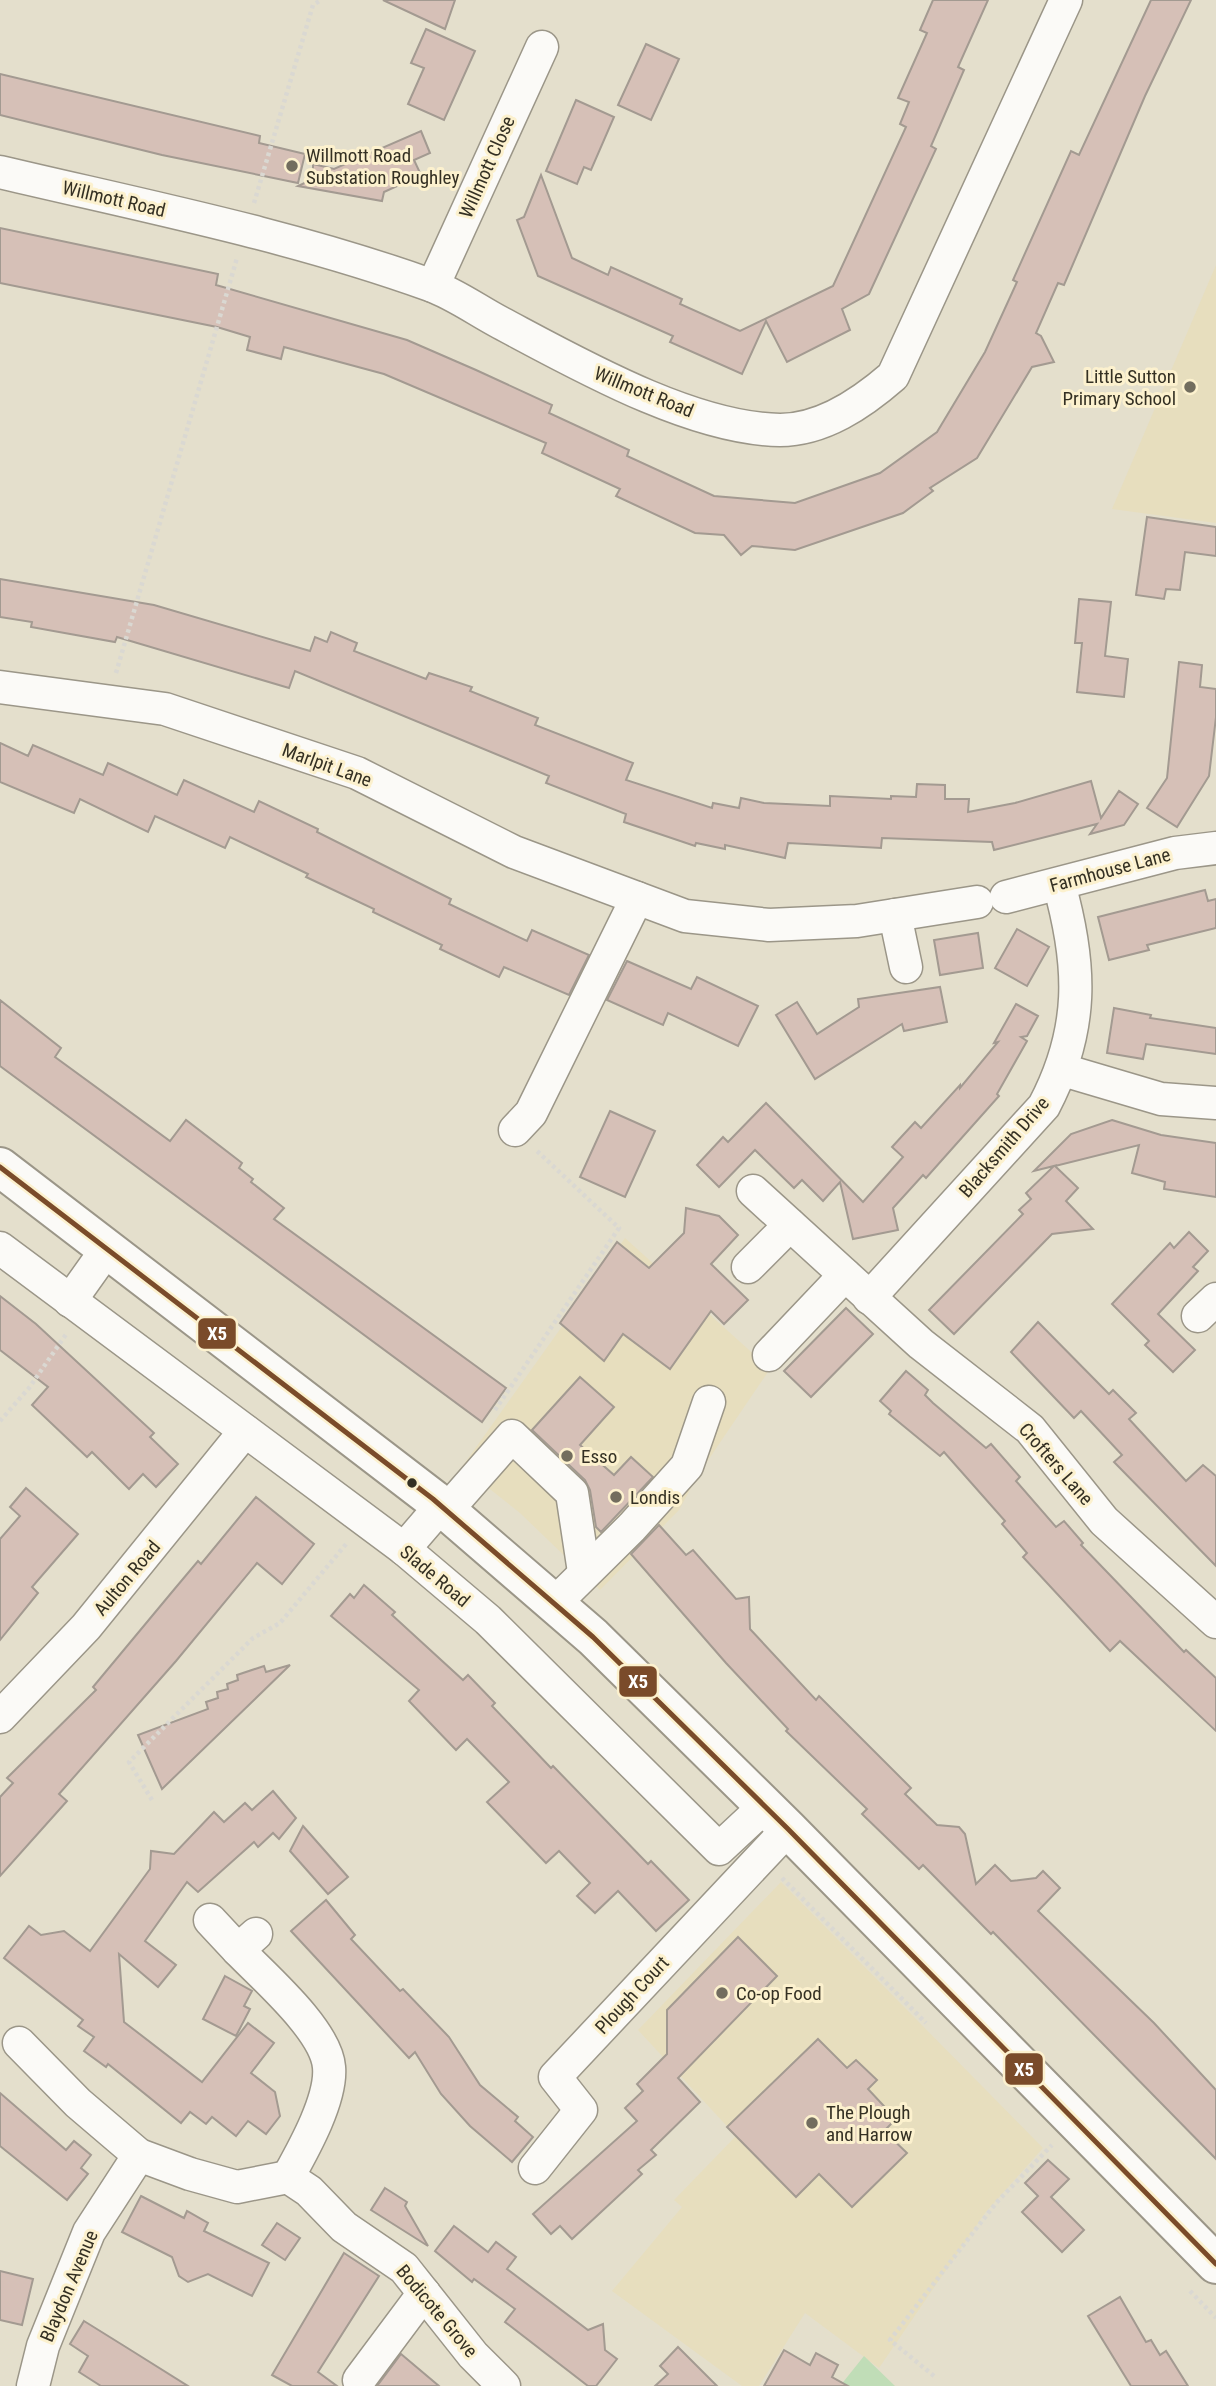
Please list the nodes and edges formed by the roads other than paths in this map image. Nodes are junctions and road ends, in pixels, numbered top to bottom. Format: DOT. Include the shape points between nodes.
graph roads {
  1 [pos="1066,0"];
  2 [pos="542,47"];
  3 [pos="0,172"];
  4 [pos="433,286"];
  5 [pos="0,687"];
  6 [pos="1216,848"];
  7 [pos="1059,884"];
  8 [pos="637,898"];
  9 [pos="991,900"];
  10 [pos="895,915"];
  11 [pos="906,967"];
  12 [pos="1063,1070"];
  13 [pos="1216,1103"];
  14 [pos="515,1130"];
  15 [pos="0,1167"];
  16 [pos="753,1191"];
  17 [pos="790,1225"];
  18 [pos="0,1248"];
  19 [pos="107,1249"];
  20 [pos="748,1267"];
  21 [pos="836,1267"];
  22 [pos="869,1298"];
  23 [pos="77,1305"];
  24 [pos="769,1355"];
  25 [pos="709,1402"];
  26 [pos="245,1431"];
  27 [pos="444,1508"];
  28 [pos="404,1549"];
  29 [pos="584,1572"];
  30 [pos="555,1603"];
  31 [pos="1216,1622"];
  32 [pos="0,1717"];
  33 [pos="776,1818"];
  34 [pos="210,1920"];
  35 [pos="19,2043"];
  36 [pos="139,2155"];
  37 [pos="535,2168"];
  38 [pos="288,2177"];
  39 [pos="1216,2264"];
  40 [pos="425,2293"];
  41 [pos="359,2380"];
  42 [pos="33,2386"];
  43 [pos="504,2386"];
  1 -- 4 [label="street, Willmott Road" via="893,376 869,397 830,419 782,430 722,422 604,379"];
  2 -- 4 [label="street, Willmott Close"];
  3 -- 4 [label="street, Willmott Road" via="246,231"];
  5 -- 8 [label="street, Marlpit Lane" via="165,709 356,773 514,852"];
  6 -- 7 [label="street, Farmhouse Lane" via="1175,853"];
  7 -- 9 [label="street, Farmhouse Lane"];
  7 -- 12 [label="street, Blacksmith Drive" via="1071,928 1075,988"];
  8 -- 10 [label="street, Marlpit Lane" via="685,916 769,925"];
  8 -- 14 [label="street" via="531,1113"];
  9 -- 10 [label="street, Marlpit Lane"];
  10 -- 11 [label="street"];
  12 -- 13 [label="street" via="1161,1099"];
  12 -- 22 [label="street, Blacksmith Drive" via="1044,1106"];
  15 -- 19 [label="main road"];
  16 -- 17 [label="street, Crofters Lane"];
  17 -- 20 [label="street"];
  17 -- 21 [label="street, Crofters Lane"];
  18 -- 23 [label="street, Slade Road"];
  19 -- 23 [label="street"];
  19 -- 27 [label="main road"];
  21 -- 22 [label="street, Crofters Lane"];
  21 -- 24 [label="street"];
  22 -- 31 [label="street, Crofters Lane" via="1030,1429 1104,1521"];
  23 -- 26 [label="street, Slade Road"];
  25 -- 29 [label="street" via="687,1466"];
  26 -- 28 [label="street, Slade Road"];
  26 -- 32 [label="street, Aulton Road" via="86,1627"];
  27 -- 28 [label="street"];
  27 -- 29 [label="street" via="512,1436 572,1493"];
  27 -- 30 [label="main road"];
  28 -- 33 [label="street, Slade Road" via="488,1620 719,1849"];
  29 -- 30 [label="street"];
  30 -- 33 [label="main road"];
  33 -- 37 [label="street, Plough Court" via="555,2077 581,2110"];
  33 -- 39 [label="main road"];
  34 -- 38 [label="street" via="247,1942 315,2033 329,2068 307,2143"];
  35 -- 36 [label="street" via="78,2103"];
  36 -- 38 [label="street" via="237,2187"];
  36 -- 42 [label="street, Blaydon Avenue" via="89,2232 43,2346"];
  38 -- 40 [label="street, Bodicote Grove" via="309,2191 344,2227 404,2268"];
  40 -- 41 [label="street"];
  40 -- 43 [label="street, Bodicote Grove" via="472,2355"];
}
